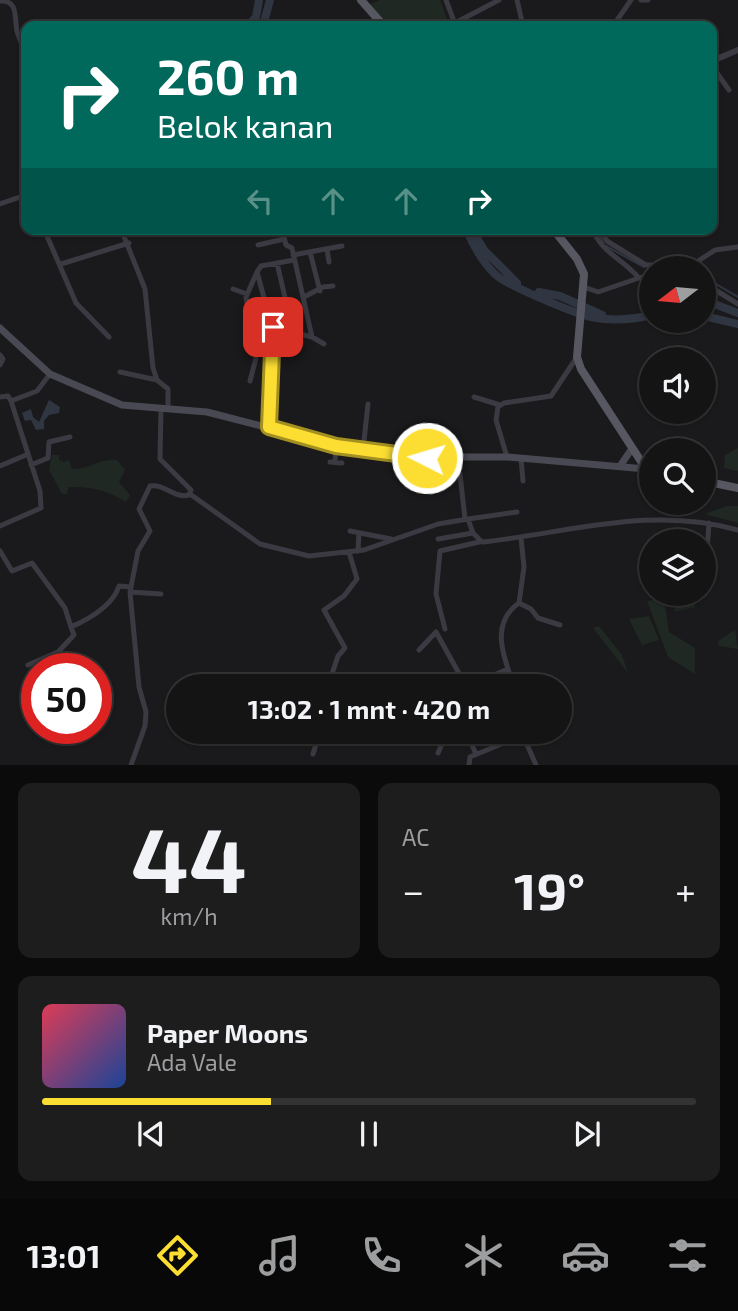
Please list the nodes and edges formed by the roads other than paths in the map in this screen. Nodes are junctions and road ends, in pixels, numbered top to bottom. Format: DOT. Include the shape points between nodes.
graph roads {
  1 [pos="446,0"];
  2 [pos="499,0"];
  3 [pos="517,0"];
  4 [pos="641,0"];
  5 [pos="648,0"];
  6 [pos="0,1"];
  7 [pos="364,1"];
  8 [pos="627,1"];
  9 [pos="380,21"];
  10 [pos="451,21"];
  11 [pos="460,21"];
  12 [pos="522,21"];
  13 [pos="616,21"];
  14 [pos="21,32"];
  15 [pos="738,50"];
  16 [pos="717,61"];
  17 [pos="717,72"];
  18 [pos="729,90"];
  19 [pos="21,196"];
  20 [pos="0,205"];
  21 [pos="47,235"];
  22 [pos="124,235"];
  23 [pos="283,235"];
  24 [pos="558,235"];
  25 [pos="596,235"];
  26 [pos="603,235"];
  27 [pos="284,239"];
  28 [pos="129,243"];
  29 [pos="258,245"];
  30 [pos="342,246"];
  31 [pos="738,247"];
  32 [pos="327,249"];
  33 [pos="310,253"];
  34 [pos="706,256"];
  35 [pos="294,258"];
  36 [pos="639,261"];
  37 [pos="329,262"];
  38 [pos="277,263"];
  39 [pos="61,264"];
  40 [pos="257,272"];
  41 [pos="639,278"];
  42 [pos="333,286"];
  43 [pos="233,289"];
  44 [pos="584,290"];
  45 [pos="716,290"];
  46 [pos="320,291"];
  47 [pos="247,294"];
  48 [pos="304,297"];
  49 [pos="738,304"];
  50 [pos="289,315"];
  51 [pos="271,318"];
  52 [pos="273,327"];
  53 [pos="0,328"];
  54 [pos="283,330"];
  55 [pos="292,332"];
  56 [pos="109,337"];
  57 [pos="312,337"];
  58 [pos="324,344"];
  59 [pos="274,349"];
  60 [pos="0,355"];
  61 [pos="256,358"];
  62 [pos="273,360"];
  63 [pos="574,361"];
  64 [pos="0,365"];
  65 [pos="120,372"];
  66 [pos="50,374"];
  67 [pos="157,380"];
  68 [pos="250,381"];
  69 [pos="0,397"];
  70 [pos="474,397"];
  71 [pos="10,401"];
  72 [pos="368,404"];
  73 [pos="500,405"];
  74 [pos="164,408"];
  75 [pos="269,427"];
  76 [pos="70,437"];
  77 [pos="336,446"];
  78 [pos="363,450"];
  79 [pos="631,450"];
  80 [pos="26,455"];
  81 [pos="458,456"];
  82 [pos="507,457"];
  83 [pos="521,458"];
  84 [pos="639,459"];
  85 [pos="336,462"];
  86 [pos="0,466"];
  87 [pos="31,466"];
  88 [pos="620,466"];
  89 [pos="639,469"];
  90 [pos="523,481"];
  91 [pos="716,483"];
  92 [pos="738,488"];
  93 [pos="190,494"];
  94 [pos="517,512"];
  95 [pos="467,519"];
  96 [pos="709,523"];
  97 [pos="0,526"];
  98 [pos="709,529"];
  99 [pos="738,530"];
  100 [pos="351,531"];
  101 [pos="359,533"];
  102 [pos="473,533"];
  103 [pos="521,538"];
  104 [pos="438,539"];
  105 [pos="392,540"];
  106 [pos="479,542"];
  107 [pos="0,551"];
  108 [pos="358,551"];
  109 [pos="349,552"];
  110 [pos="131,589"];
  111 [pos="161,594"];
  112 [pos="519,603"];
  113 [pos="560,625"];
  114 [pos="71,627"];
  115 [pos="445,629"];
  116 [pos="419,650"];
  117 [pos="54,653"];
  118 [pos="508,669"];
  119 [pos="331,674"];
  120 [pos="460,674"];
  121 [pos="496,674"];
  122 [pos="510,674"];
  123 [pos="316,744"];
  124 [pos="442,744"];
  125 [pos="471,744"];
  126 [pos="498,744"];
  127 [pos="527,744"];
  128 [pos="438,753"];
  129 [pos="313,754"];
  130 [pos="476,754"];
  131 [pos="131,765"];
  132 [pos="469,765"];
  133 [pos="536,765"];
  1 -- 10 [label="street"];
  2 -- 11 [label="street"];
  3 -- 12 [label="street"];
  4 -- 5 [label="street"];
  6 -- 14 [label="street" via="14,6"];
  7 -- 9 [label="main road"];
  8 -- 13 [label="street"];
  15 -- 16 [label="street"];
  17 -- 18 [label="street"];
  19 -- 20 [label="street"];
  21 -- 39 [label="street"];
  22 -- 28 [label="street"];
  23 -- 27 [label="street"];
  24 -- 44 [label="main road" via="582,266"];
  25 -- 41 [label="street" via="607,253"];
  26 -- 36 [label="street"];
  27 -- 29 [label="street"];
  27 -- 35 [label="street"];
  28 -- 39 [label="street"];
  28 -- 67 [label="street" via="145,289"];
  30 -- 32 [label="street"];
  31 -- 34 [label="street"];
  32 -- 33 [label="street"];
  32 -- 37 [label="street"];
  33 -- 35 [label="street"];
  33 -- 46 [label="street"];
  35 -- 38 [label="street"];
  35 -- 48 [label="street"];
  38 -- 40 [label="street" via="261,266"];
  38 -- 50 [label="street"];
  39 -- 56 [label="street" via="76,303"];
  40 -- 47 [label="street"];
  40 -- 51 [label="street"];
  41 -- 44 [label="street" via="598,292"];
  42 -- 46 [label="street"];
  43 -- 47 [label="street"];
  44 -- 63 [label="main road"];
  45 -- 49 [label="street"];
  46 -- 48 [label="street"];
  47 -- 61 [label="street"];
  48 -- 57 [label="street"];
  50 -- 51 [label="street"];
  50 -- 55 [label="street"];
  51 -- 52 [label="street"];
  52 -- 54 [label="street"];
  52 -- 59 [label="street"];
  53 -- 66 [label="main road"];
  54 -- 55 [label="street"];
  54 -- 59 [label="street"];
  55 -- 57 [label="street"];
  57 -- 58 [label="street"];
  59 -- 62 [label="street"];
  60 -- 64 [label="street" via="4,359"];
  61 -- 62 [label="street"];
  61 -- 68 [label="street"];
  62 -- 75 [label="street"];
  63 -- 73 [label="street" via="548,398"];
  63 -- 79 [label="main road"];
  65 -- 67 [label="street"];
  66 -- 71 [label="street" via="37,391"];
  66 -- 74 [label="main road" via="116,404"];
  67 -- 74 [label="street" via="169,391"];
  69 -- 71 [label="street" via="8,396"];
  70 -- 73 [label="street"];
  71 -- 80 [label="street"];
  72 -- 78 [label="street"];
  73 -- 82 [label="street" via="495,414"];
  74 -- 75 [label="main road" via="207,412"];
  74 -- 93 [label="street" via="160,459 190,486"];
  75 -- 77 [label="main road"];
  76 -- 87 [label="street" via="49,442 48,458"];
  77 -- 78 [label="main road"];
  77 -- 85 [label="street"];
  78 -- 81 [label="main road" via="412,457"];
  79 -- 84 [label="main road"];
  79 -- 88 [label="main road"];
  80 -- 86 [label="street"];
  80 -- 87 [label="street"];
  81 -- 82 [label="main road"];
  81 -- 95 [label="street"];
  82 -- 83 [label="main road"];
  83 -- 88 [label="main road"];
  83 -- 90 [label="street"];
  87 -- 97 [label="street" via="41,508"];
  88 -- 89 [label="main road"];
  91 -- 92 [label="main road"];
  93 -- 109 [label="street" via="263,545 309,556"];
  93 -- 110 [label="street" via="181,496 156,485 147,489 139,512 149,531 138,551"];
  94 -- 95 [label="street"];
  95 -- 102 [label="street"];
  95 -- 105 [label="street"];
  96 -- 98 [label="street"];
  96 -- 99 [label="street"];
  96 -- 103 [label="street" via="630,520"];
  100 -- 101 [label="street"];
  101 -- 105 [label="street"];
  101 -- 108 [label="street"];
  102 -- 104 [label="street"];
  102 -- 106 [label="street"];
  103 -- 106 [label="street"];
  103 -- 112 [label="street" via="524,567"];
  105 -- 108 [label="street"];
  106 -- 115 [label="street" via="439,551 436,594"];
  107 -- 114 [label="street" via="12,571 32,564 65,608"];
  108 -- 109 [label="street"];
  109 -- 119 [label="street" via="357,579 324,610 345,648"];
  110 -- 111 [label="street"];
  110 -- 114 [label="street" via="119,586 99,611"];
  110 -- 131 [label="street" via="139,687 146,712"];
  112 -- 113 [label="street" via="538,618"];
  112 -- 118 [label="street" via="509,612 500,634"];
  114 -- 117 [label="street" via="74,635"];
  116 -- 120 [label="street" via="436,632"];
  118 -- 121 [label="street"];
  118 -- 122 [label="street"];
  123 -- 129 [label="street"];
  124 -- 128 [label="street"];
  125 -- 130 [label="street"];
  126 -- 130 [label="street"];
  127 -- 133 [label="street"];
  130 -- 132 [label="street"];
}
